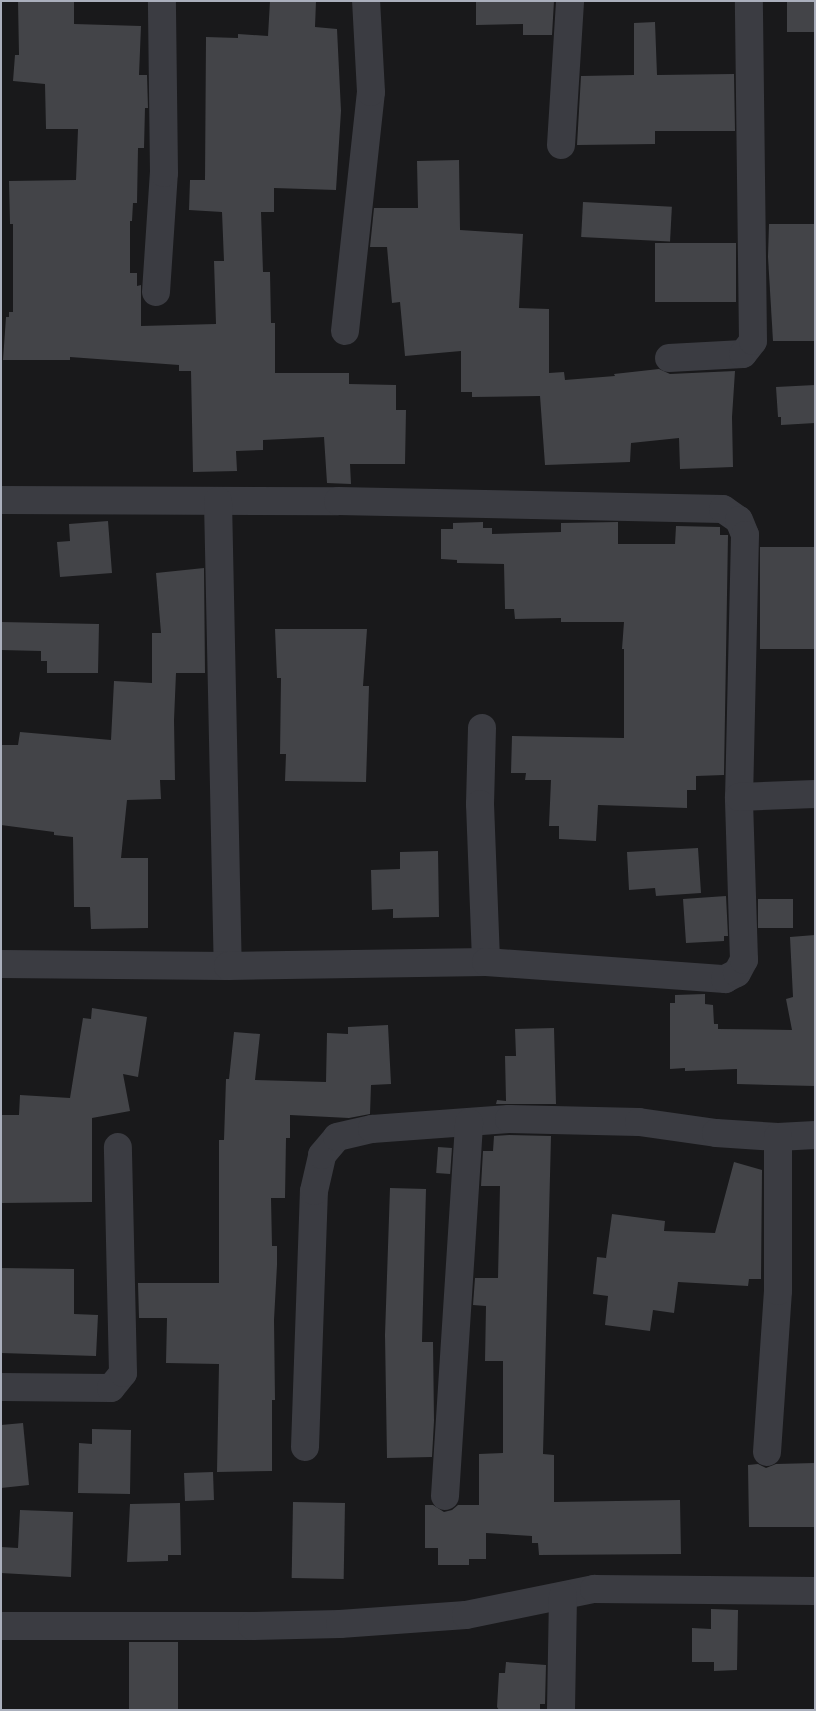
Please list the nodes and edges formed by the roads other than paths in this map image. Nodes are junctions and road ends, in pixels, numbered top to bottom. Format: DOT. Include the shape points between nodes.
graph roads {
  1 [pos="162,1"];
  2 [pos="366,1"];
  3 [pos="570,1"];
  4 [pos="749,1"];
  5 [pos="560,145"];
  6 [pos="156,292"];
  7 [pos="345,331"];
  8 [pos="669,358"];
  9 [pos="1,500"];
  10 [pos="218,500"];
  11 [pos="482,728"];
  12 [pos="815,794"];
  13 [pos="739,797"];
  14 [pos="486,962"];
  15 [pos="1,964"];
  16 [pos="228,966"];
  17 [pos="469,1123"];
  18 [pos="815,1134"];
  19 [pos="778,1137"];
  20 [pos="118,1147"];
  21 [pos="1,1388"];
  22 [pos="305,1447"];
  23 [pos="767,1452"];
  24 [pos="445,1496"];
  25 [pos="815,1591"];
  26 [pos="562,1596"];
  27 [pos="1,1626"];
  28 [pos="561,1710"];
  1 -- 6 [label="street" via="164,173"];
  2 -- 7 [label="street" via="372,92"];
  3 -- 5 [label="street"];
  4 -- 8 [label="street" via="753,341 743,354"];
  9 -- 10 [label="street"];
  10 -- 13 [label="street" via="722,509 739,520 744,535"];
  10 -- 16 [label="street"];
  11 -- 14 [label="street" via="480,804"];
  12 -- 13 [label="street"];
  13 -- 14 [label="street" via="744,960 737,973 726,979"];
  14 -- 16 [label="street"];
  15 -- 16 [label="street"];
  17 -- 19 [label="street" via="509,1119 639,1122 716,1133"];
  17 -- 22 [label="street" via="372,1129 337,1138 322,1155 314,1191"];
  17 -- 24 [label="street"];
  18 -- 19 [label="street"];
  19 -- 23 [label="street" via="778,1291"];
  20 -- 21 [label="street" via="123,1373 111,1388"];
  25 -- 26 [label="street" via="594,1589"];
  26 -- 27 [label="street" via="466,1615 340,1624"];
  26 -- 28 [label="street"];
}
